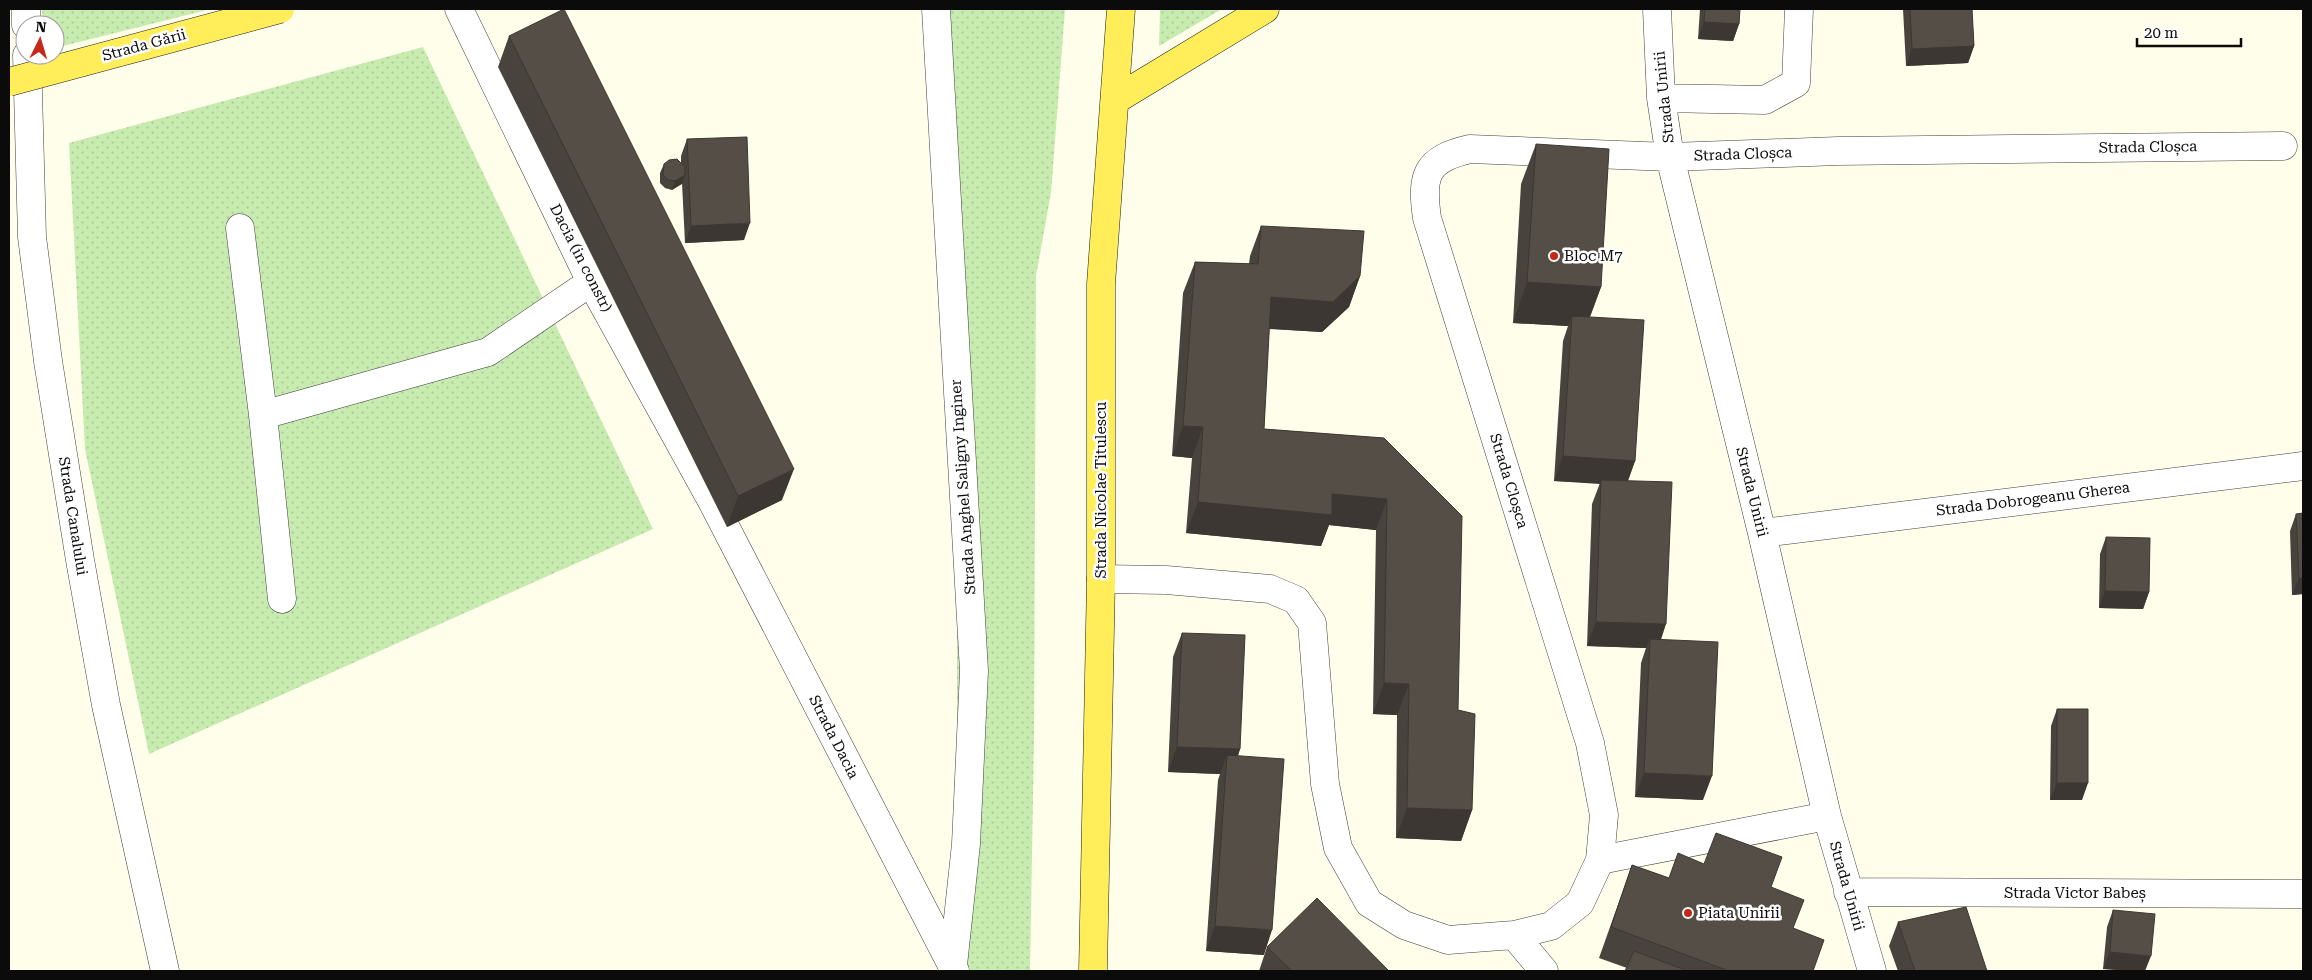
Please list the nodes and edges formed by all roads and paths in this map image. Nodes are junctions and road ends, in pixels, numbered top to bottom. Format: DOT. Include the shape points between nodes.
graph roads {
  1 [pos="280,9"];
  2 [pos="460,9"];
  3 [pos="936,9"];
  4 [pos="1121,9"];
  5 [pos="1265,9"];
  6 [pos="1657,9"];
  7 [pos="1799,9"];
  8 [pos="27,65"];
  9 [pos="9,82"];
  10 [pos="1661,98"];
  11 [pos="1116,100"];
  12 [pos="2283,146"];
  13 [pos="1670,156"];
  14 [pos="240,228"];
  15 [pos="591,282"];
  16 [pos="263,415"];
  17 [pos="2303,466"];
  18 [pos="713,503"];
  19 [pos="1762,533"];
  20 [pos="1101,579"];
  21 [pos="282,599"];
  22 [pos="1827,816"];
  23 [pos="1600,860"];
  24 [pos="1848,892"];
  25 [pos="2303,894"];
  26 [pos="1514,934"];
  27 [pos="954,968"];
  28 [pos="165,971"];
  29 [pos="1093,971"];
  30 [pos="1544,971"];
  31 [pos="1872,971"];
  1 -- 9 [label="main road, Strada Gării, bridge"];
  2 -- 15 [label="street, Dacia (in constr)"];
  3 -- 27 [label="street, Strada Anghel Saligny Inginer" via="974,671 966,844"];
  4 -- 11 [label="main road, Strada Nicolae Titulescu"];
  5 -- 11 [label="main road"];
  6 -- 10 [label="street, Strada Unirii"];
  7 -- 10 [label="street" via="1796,83 1765,100"];
  8 -- 28 [label="street, Strada Canalului" via="32,237 48,362 106,705"];
  10 -- 13 [label="street, Strada Unirii"];
  11 -- 20 [label="main road, Strada Nicolae Titulescu" via="1101,284"];
  12 -- 13 [label="street, Strada Cloșca"];
  13 -- 19 [label="street, Strada Unirii"];
  13 -- 23 [label="street, Strada Cloșca" via="1470,149 1448,154 1429,169 1424,193 1427,218 1590,743 1604,814"];
  14 -- 16 [label="street"];
  15 -- 16 [label="street" via="488,352"];
  15 -- 18 [label="street, Dacia (in constr)"];
  16 -- 21 [label="street"];
  17 -- 19 [label="street, Strada Dobrogeanu Gherea"];
  18 -- 27 [label="street, Strada Dacia"];
  19 -- 22 [label="street, Strada Unirii"];
  20 -- 26 [label="street, Strada Cloșca" via="1166,580 1270,589 1296,600 1312,623 1325,784 1338,848 1369,903 1404,925 1448,940"];
  20 -- 29 [label="main road, Strada Nicolae Titulescu"];
  22 -- 23 [label="street"];
  22 -- 24 [label="street, Strada Unirii"];
  23 -- 26 [label="street, Strada Cloșca" via="1580,904 1551,926"];
  24 -- 25 [label="street, Strada Victor Babeș"];
  24 -- 31 [label="street, Strada Unirii"];
  26 -- 30 [label="street"];
}
